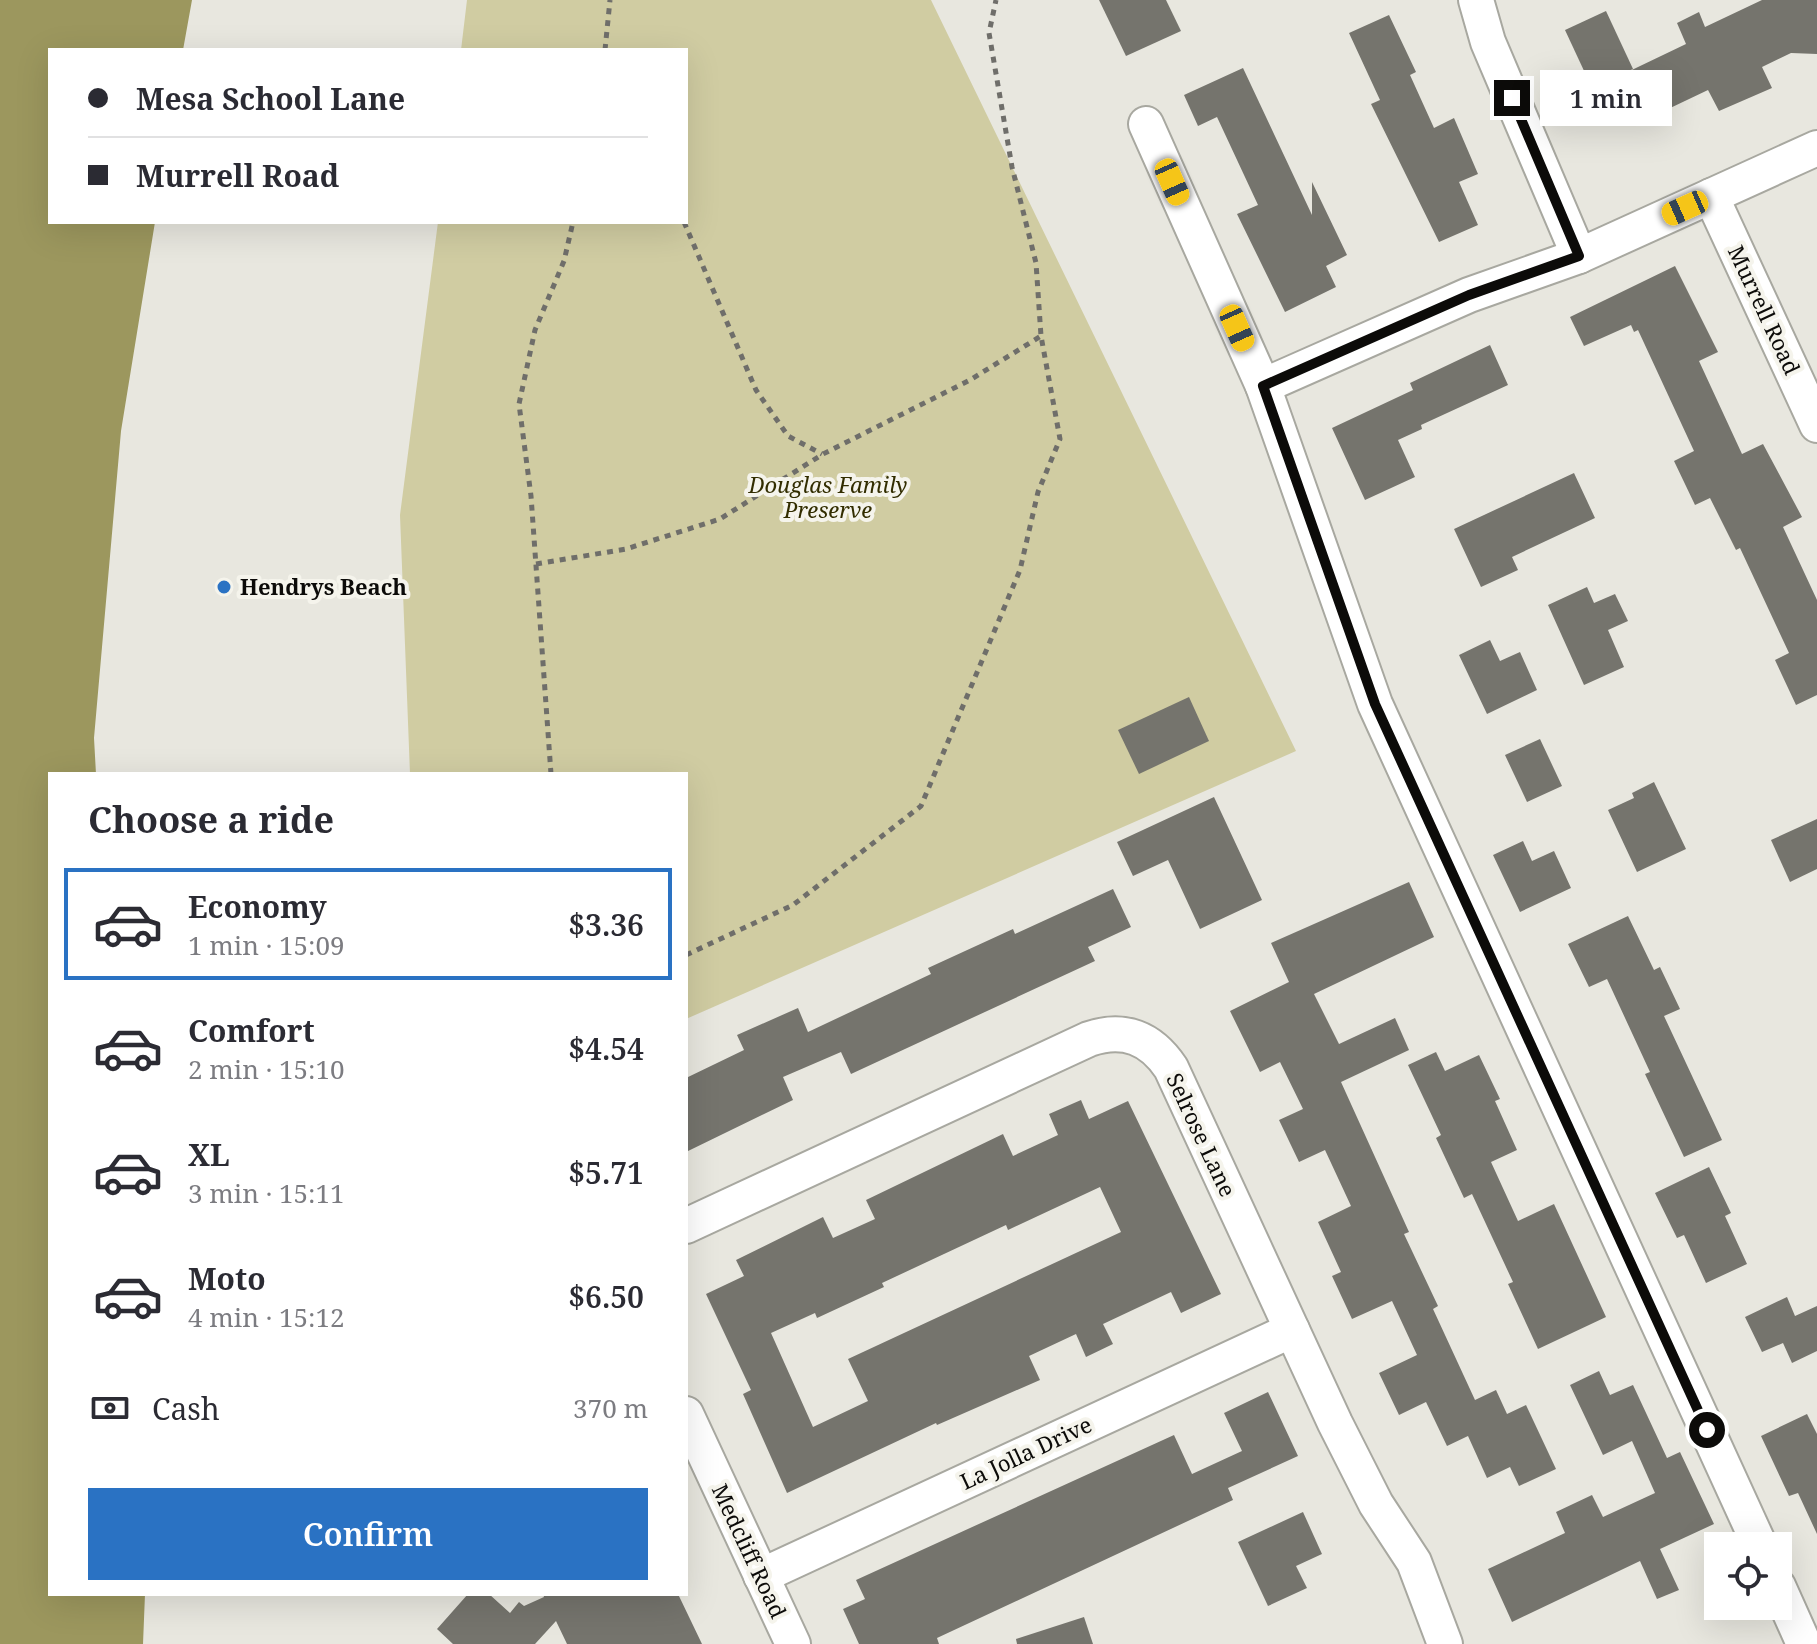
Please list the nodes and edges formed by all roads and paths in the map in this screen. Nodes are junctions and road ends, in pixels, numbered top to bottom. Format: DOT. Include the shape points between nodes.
graph roads {
  1 [pos="610,0"];
  2 [pos="996,0"];
  3 [pos="1476,0"];
  4 [pos="606,48"];
  5 [pos="1146,124"];
  6 [pos="1817,148"];
  7 [pos="1711,196"];
  8 [pos="573,224"];
  9 [pos="685,224"];
  10 [pos="1579,256"];
  11 [pos="1041,336"];
  12 [pos="1263,386"];
  13 [pos="1817,425"];
  14 [pos="823,454"];
  15 [pos="536,564"];
  16 [pos="551,772"];
  17 [pos="688,954"];
  18 [pos="688,1225"];
  19 [pos="1292,1330"];
  20 [pos="688,1418"];
  21 [pos="1754,1532"];
  22 [pos="761,1576"];
  23 [pos="1792,1617"];
  24 [pos="793,1644"];
  25 [pos="1445,1644"];
  26 [pos="1804,1644"];
  1 -- 4 [label="path"];
  2 -- 11 [label="path" via="989,33 1012,167 1036,263"];
  3 -- 10 [label="street" via="1488,42"];
  5 -- 12 [label="street"];
  6 -- 7 [label="street"];
  7 -- 10 [label="street"];
  7 -- 13 [label="street, Murrell Road"];
  8 -- 15 [label="path" via="564,261 535,330 519,404"];
  9 -- 14 [label="path" via="756,390 788,436"];
  10 -- 12 [label="street" via="1469,295"];
  11 -- 14 [label="path" via="970,380"];
  11 -- 17 [label="path" via="1060,439 1038,492 1020,570 921,806 793,905"];
  12 -- 21 [label="street" via="1375,704"];
  14 -- 15 [label="path" via="720,519 626,549"];
  15 -- 16 [label="path"];
  18 -- 19 [label="street, Selrose Lane" via="1089,1039 1121,1033 1150,1044 1171,1068"];
  19 -- 22 [label="street, La Jolla Drive"];
  19 -- 25 [label="street, Selrose Lane" via="1376,1504 1414,1562"];
  20 -- 22 [label="street, Medcliff Road"];
  22 -- 24 [label="street, Medcliff Road"];
  23 -- 26 [label="street"];
}
